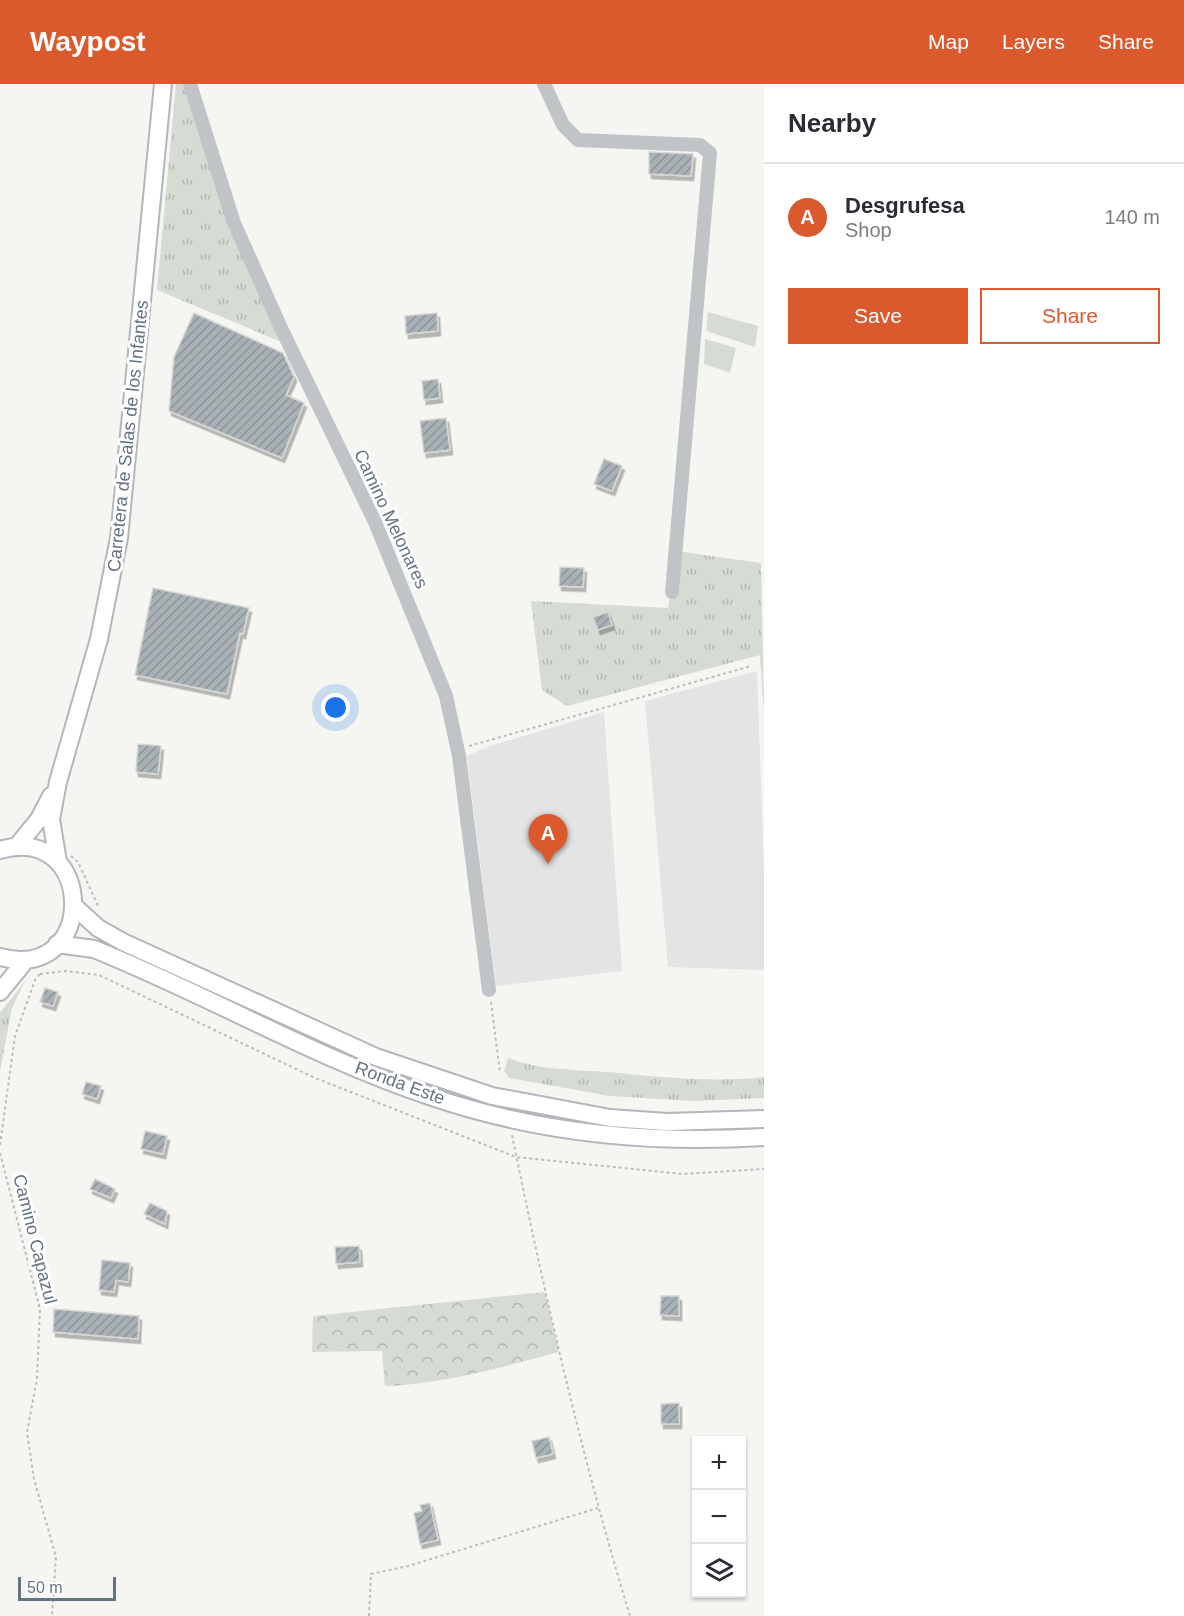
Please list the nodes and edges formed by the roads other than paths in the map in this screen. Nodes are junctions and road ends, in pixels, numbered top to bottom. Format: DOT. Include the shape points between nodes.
graph roads {
  1 [pos="163,84"];
  2 [pos="190,84"];
  3 [pos="544,84"];
  4 [pos="672,592"];
  5 [pos="58,782"];
  6 [pos="17,846"];
  7 [pos="0,850"];
  8 [pos="57,857"];
  9 [pos="75,907"];
  10 [pos="57,944"];
  11 [pos="0,957"];
  12 [pos="30,959"];
  13 [pos="489,990"];
  14 [pos="0,992"];
  15 [pos="764,1119"];
  16 [pos="764,1137"];
  1 -- 5 [label="main road, Carretera de Salas de los Infantes" via="116,561 99,639"];
  2 -- 13 [label="street, Camino Melonares" via="234,223 406,593 446,696 458,749"];
  3 -- 4 [label="street" via="563,125 578,140 700,145 710,153"];
  5 -- 6 [label="main road, Carretera de Salas de los Infantes" via="39,819"];
  5 -- 8 [label="main road, Carretera de Salas de los Infantes" via="51,819"];
  6 -- 7 [label="main road"];
  6 -- 8 [label="main road"];
  8 -- 9 [label="main road" via="74,890"];
  9 -- 10 [label="main road" via="70,927"];
  9 -- 15 [label="main road, Ronda Este" via="98,928 123,942 355,1047 492,1096 609,1118 667,1122"];
  10 -- 12 [label="main road"];
  10 -- 16 [label="main road, Ronda Este" via="110,955 367,1072 487,1113 610,1135 674,1139"];
  11 -- 12 [label="main road"];
  12 -- 14 [label="main road"];
}
